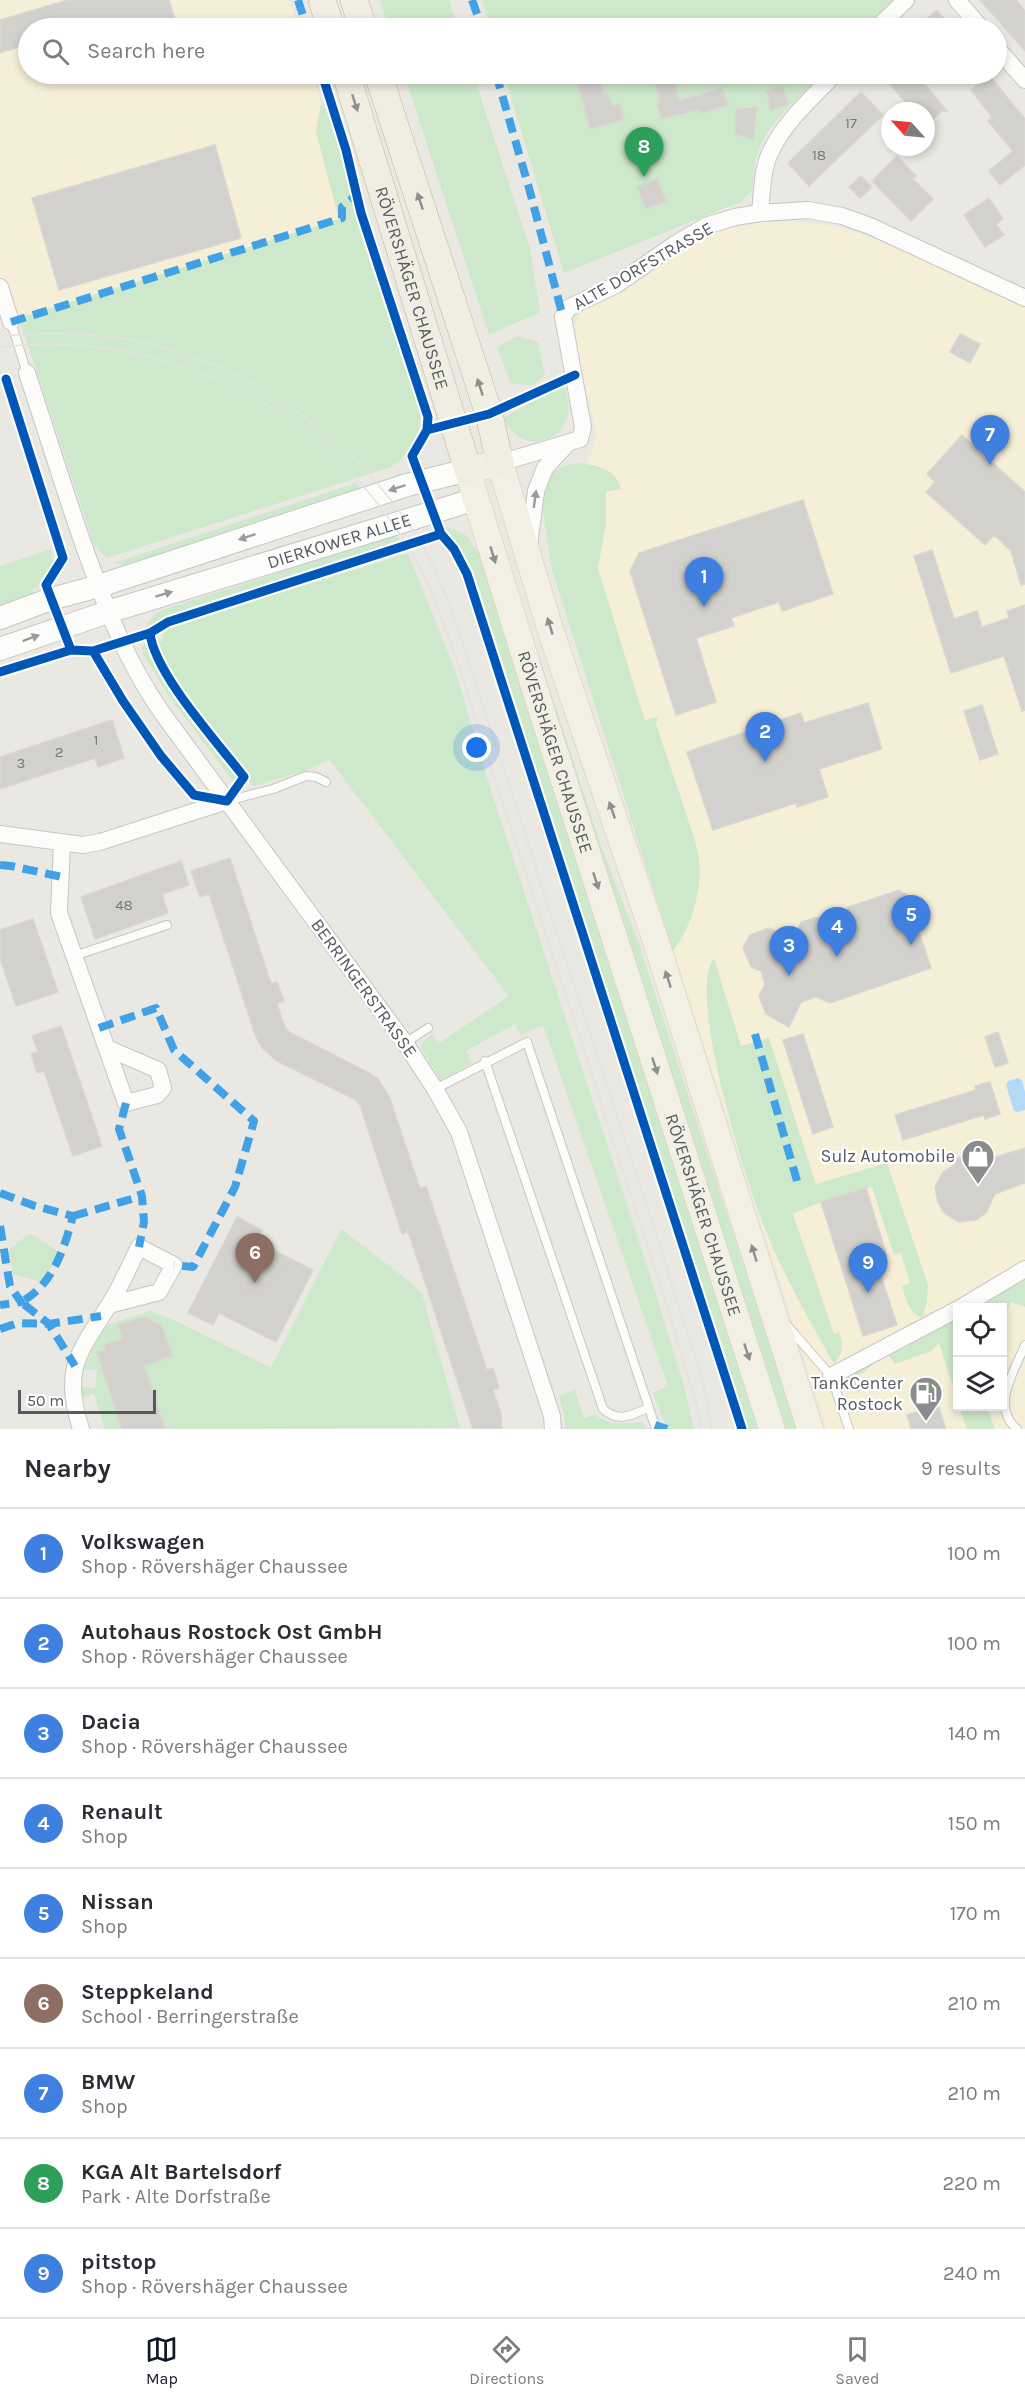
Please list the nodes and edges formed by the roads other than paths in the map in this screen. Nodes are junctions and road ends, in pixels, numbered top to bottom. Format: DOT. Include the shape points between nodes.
graph roads {
  1 [pos="322,0"];
  2 [pos="354,0"];
  3 [pos="906,0"];
  4 [pos="957,0"];
  5 [pos="328,18"];
  6 [pos="360,18"];
  7 [pos="887,18"];
  8 [pos="972,18"];
  9 [pos="1007,59"];
  10 [pos="1025,80"];
  11 [pos="349,84"];
  12 [pos="381,84"];
  13 [pos="826,84"];
  14 [pos="760,213"];
  15 [pos="0,288"];
  16 [pos="1025,298"];
  17 [pos="11,322"];
  18 [pos="27,373"];
  19 [pos="568,443"];
  20 [pos="500,463"];
  21 [pos="468,470"];
  22 [pos="476,499"];
  23 [pos="528,557"];
  24 [pos="99,586"];
  25 [pos="108,612"];
  26 [pos="0,618"];
  27 [pos="0,649"];
  28 [pos="326,782"];
  29 [pos="227,801"];
  30 [pos="0,834"];
  31 [pos="62,843"];
  32 [pos="167,925"];
  33 [pos="74,956"];
  34 [pos="428,1028"];
  35 [pos="405,1043"];
  36 [pos="107,1048"];
  37 [pos="485,1061"];
  38 [pos="435,1089"];
  39 [pos="1025,1269"];
  40 [pos="967,1303"];
  41 [pos="109,1305"];
  42 [pos="772,1309"];
  43 [pos="953,1311"];
  44 [pos="1025,1345"];
  45 [pos="831,1376"];
  46 [pos="648,1408"];
  47 [pos="81,1429"];
  48 [pos="553,1429"];
  49 [pos="656,1429"];
  50 [pos="772,1429"];
  51 [pos="810,1429"];
  52 [pos="849,1429"];
  53 [pos="1017,1429"];
  1 -- 5 [label="highway"];
  2 -- 6 [label="highway"];
  3 -- 7 [label="street"];
  4 -- 8 [label="street"];
  9 -- 10 [label="street"];
  11 -- 21 [label="highway, RÖVERSHÄGER CHAUSSEE, one-way"];
  20 -- 12 [label="highway, RÖVERSHÄGER CHAUSSEE, one-way" via="489,414"];
  13 -- 14 [label="street" via="785,128 769,154"];
  14 -- 16 [label="street, ALTE DORFSTRASSE" via="808,210 842,216"];
  14 -- 19 [label="street, ALTE DORFSTRASSE" via="706,226 616,285 568,308 563,317 584,427 580,439"];
  15 -- 17 [label="street"];
  17 -- 18 [label="lane"];
  18 -- 24 [label="street"];
  19 -- 20 [label="street"];
  23 -- 19 [label="street, RÖVERSHÄGER CHAUSSEE, one-way" via="536,491 545,468"];
  20 -- 21 [label="main road, DIERKOWER ALLEE"];
  20 -- 22 [label="main road"];
  20 -- 23 [label="main road, RÖVERSHÄGER CHAUSSEE"];
  21 -- 22 [label="main road, RÖVERSHÄGER CHAUSSEE"];
  21 -- 24 [label="main road, DIERKOWER ALLEE, one-way" via="399,488"];
  25 -- 22 [label="main road, DIERKOWER ALLEE, one-way"];
  22 -- 50 [label="main road, RÖVERSHÄGER CHAUSSEE, one-way"];
  42 -- 23 [label="main road, RÖVERSHÄGER CHAUSSEE, one-way"];
  24 -- 25 [label="street, BERRINGERSTRASSE"];
  24 -- 26 [label="main road, DIERKOWER ALLEE"];
  27 -- 25 [label="main road, DIERKOWER ALLEE, one-way"];
  25 -- 29 [label="street, BERRINGERSTRASSE" via="148,693"];
  28 -- 29 [label="lane" via="306,776"];
  29 -- 31 [label="street" via="100,842"];
  29 -- 35 [label="street, BERRINGERSTRASSE"];
  30 -- 31 [label="street"];
  31 -- 33 [label="street" via="59,913"];
  32 -- 33 [label="lane"];
  33 -- 36 [label="street"];
  34 -- 35 [label="lane"];
  35 -- 38 [label="street, BERRINGERSTRASSE"];
  37 -- 38 [label="lane"];
  37 -- 46 [label="lane" via="603,1408 611,1416 620,1417"];
  37 -- 46 [label="lane" via="526,1042"];
  38 -- 48 [label="street, BERRINGERSTRASSE" via="459,1132"];
  39 -- 40 [label="street"];
  41 -- 47 [label="street" via="75,1366 73,1403"];
  42 -- 45 [label="lane"];
  42 -- 51 [label="main road, RÖVERSHÄGER CHAUSSEE"];
  43 -- 45 [label="street"];
  44 -- 53 [label="lane" via="1004,1404 1006,1416"];
  45 -- 52 [label="lane"];
  46 -- 49 [label="lane"];
}
